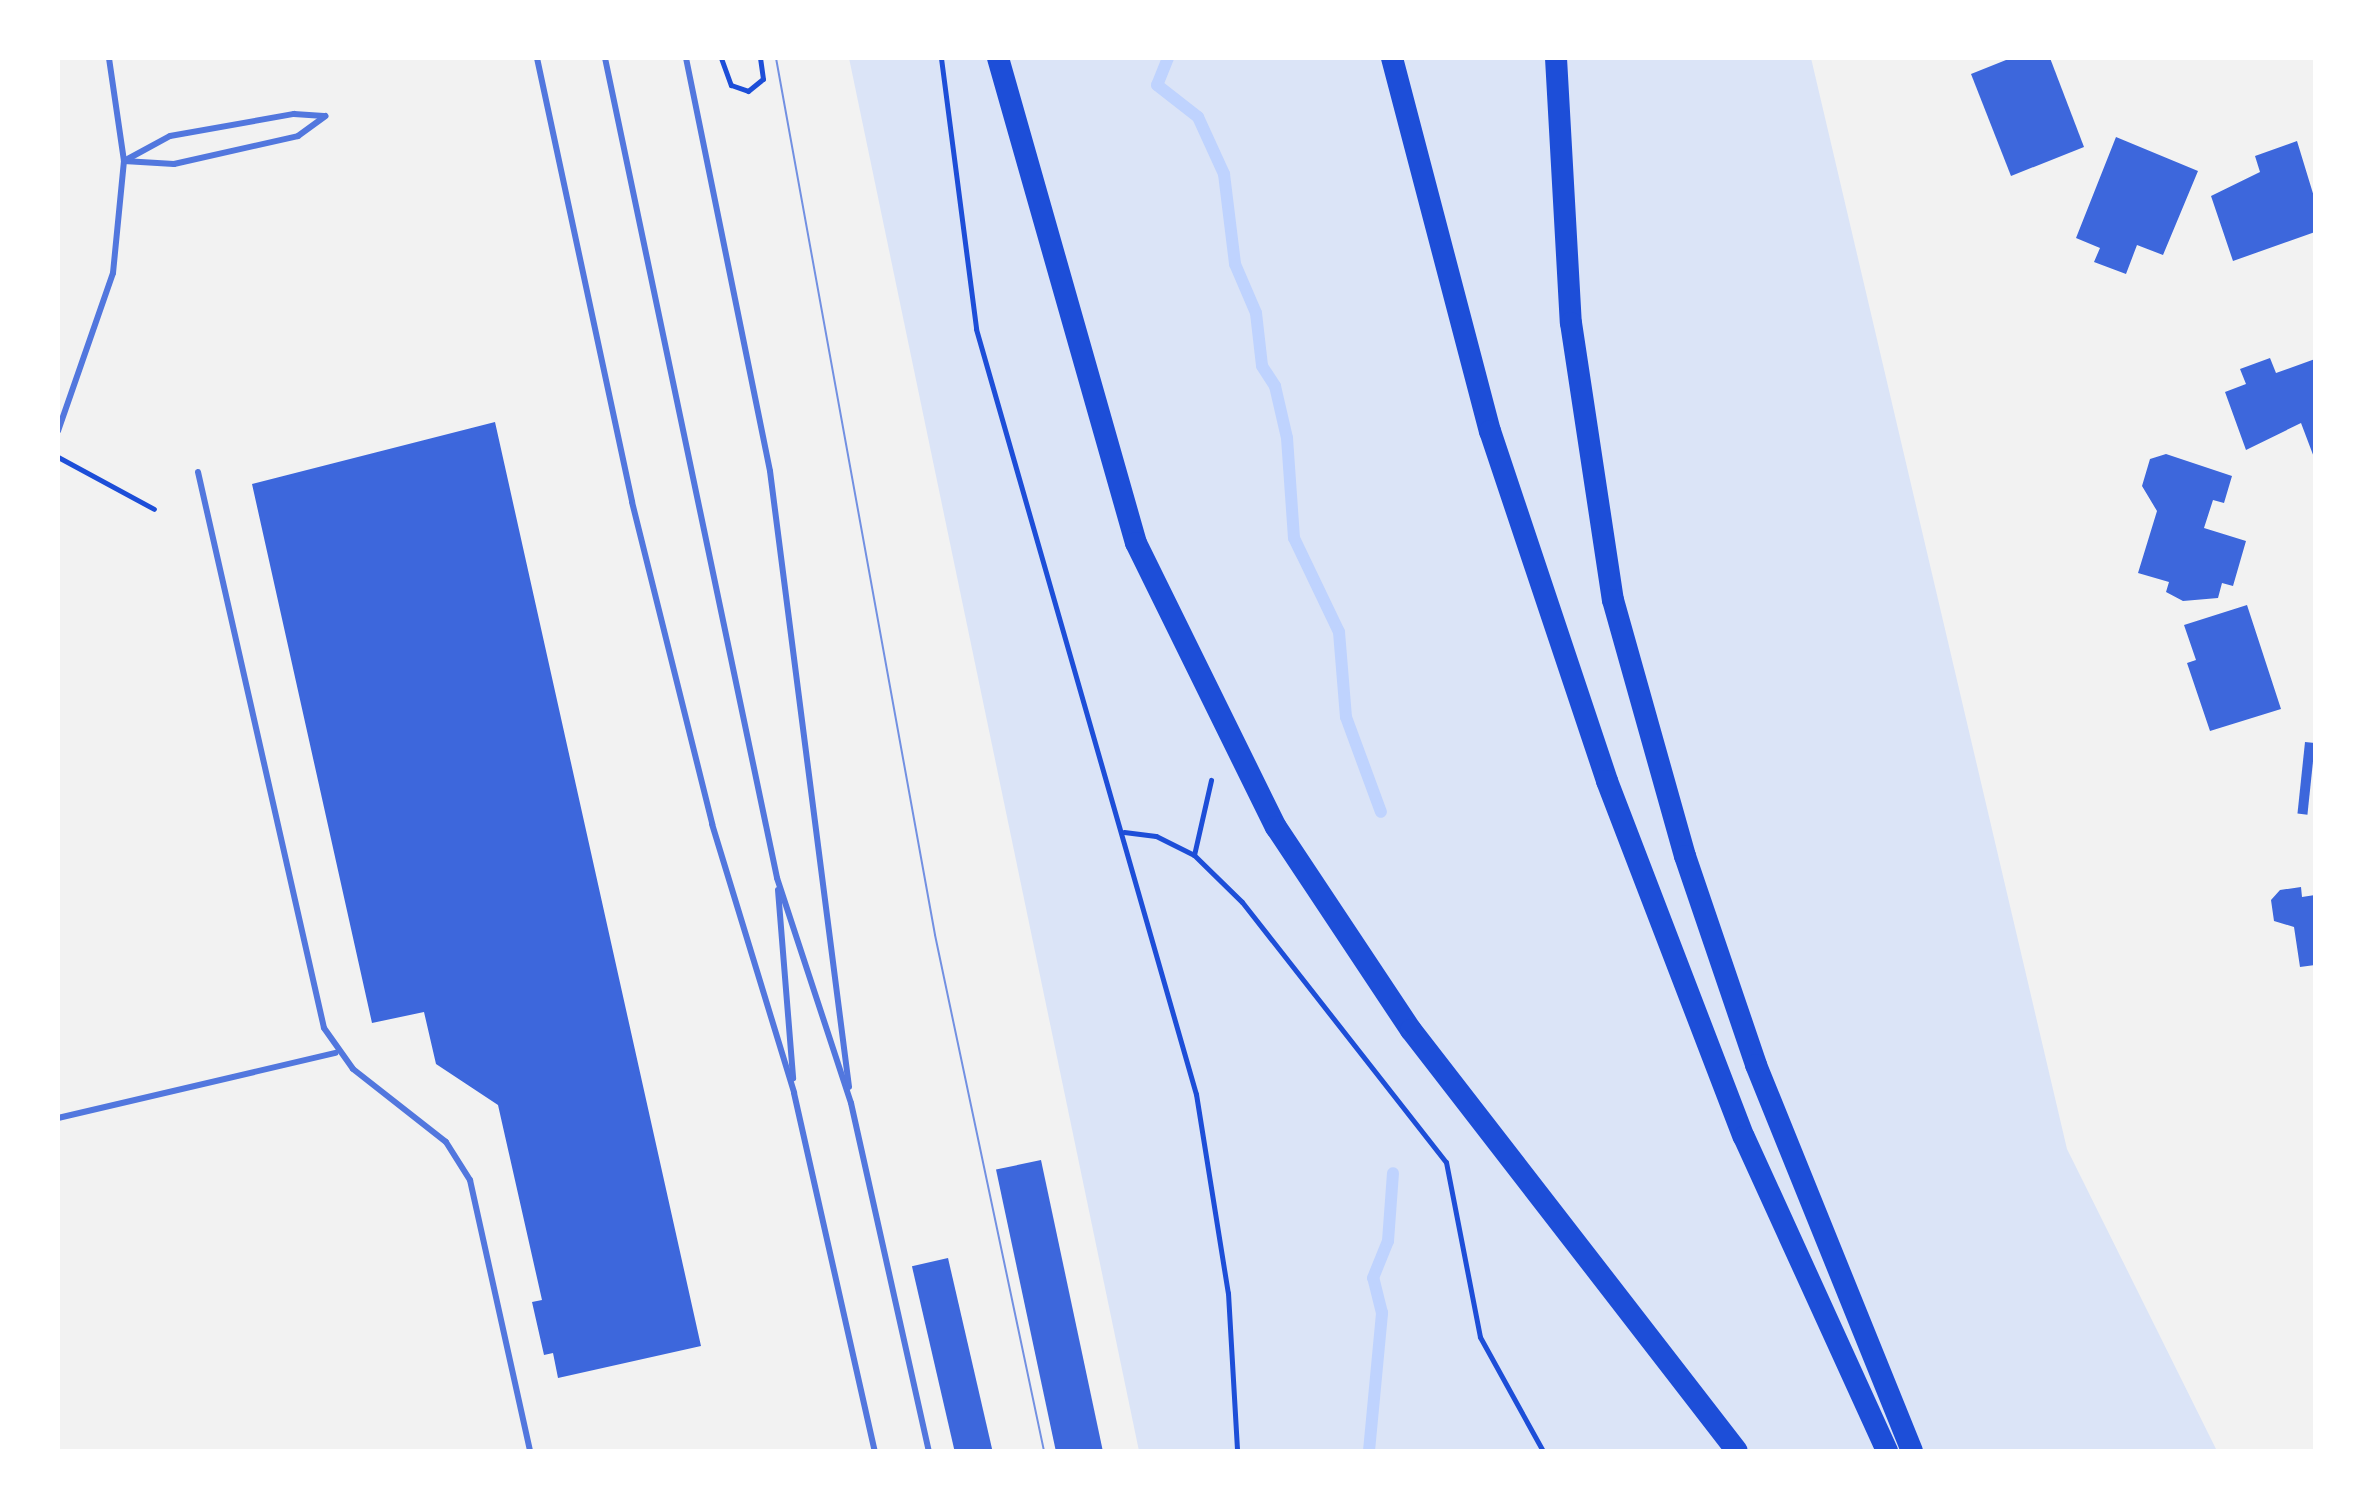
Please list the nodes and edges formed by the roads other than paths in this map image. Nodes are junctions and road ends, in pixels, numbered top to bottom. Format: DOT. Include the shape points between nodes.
graph roads {
  1 [pos="109,58"];
  2 [pos="537,58"];
  3 [pos="605,58"];
  4 [pos="686,58"];
  5 [pos="998,58"];
  6 [pos="1392,58"];
  7 [pos="1556,58"];
  8 [pos="124,161"];
  9 [pos="58,431"];
  10 [pos="198,472"];
  11 [pos="777,878"];
  12 [pos="336,1053"];
  13 [pos="794,1093"];
  14 [pos="851,1103"];
  15 [pos="58,1118"];
  16 [pos="530,1451"];
  17 [pos="875,1451"];
  18 [pos="929,1451"];
  19 [pos="1737,1451"];
  20 [pos="1887,1451"];
  21 [pos="1912,1451"];
  1 -- 8 [label="lane"];
  2 -- 13 [label="lane" via="632,502 712,824"];
  3 -- 11 [label="lane"];
  4 -- 14 [label="lane" via="770,471"];
  5 -- 19 [label="highway" via="1136,543 1276,827 1411,1030"];
  6 -- 20 [label="highway" via="1490,431 1607,781 1744,1137"];
  7 -- 21 [label="highway" via="1571,323 1613,600 1685,856 1756,1065"];
  8 -- 8 [label="lane" via="190,161 298,136 326,116 294,114 170,136"];
  8 -- 9 [label="lane" via="104,311"];
  10 -- 12 [label="lane" via="324,1028"];
  11 -- 13 [label="lane"];
  11 -- 14 [label="lane"];
  12 -- 15 [label="lane"];
  12 -- 16 [label="lane" via="446,1142 470,1180"];
  13 -- 17 [label="lane"];
  14 -- 18 [label="lane"];
}
